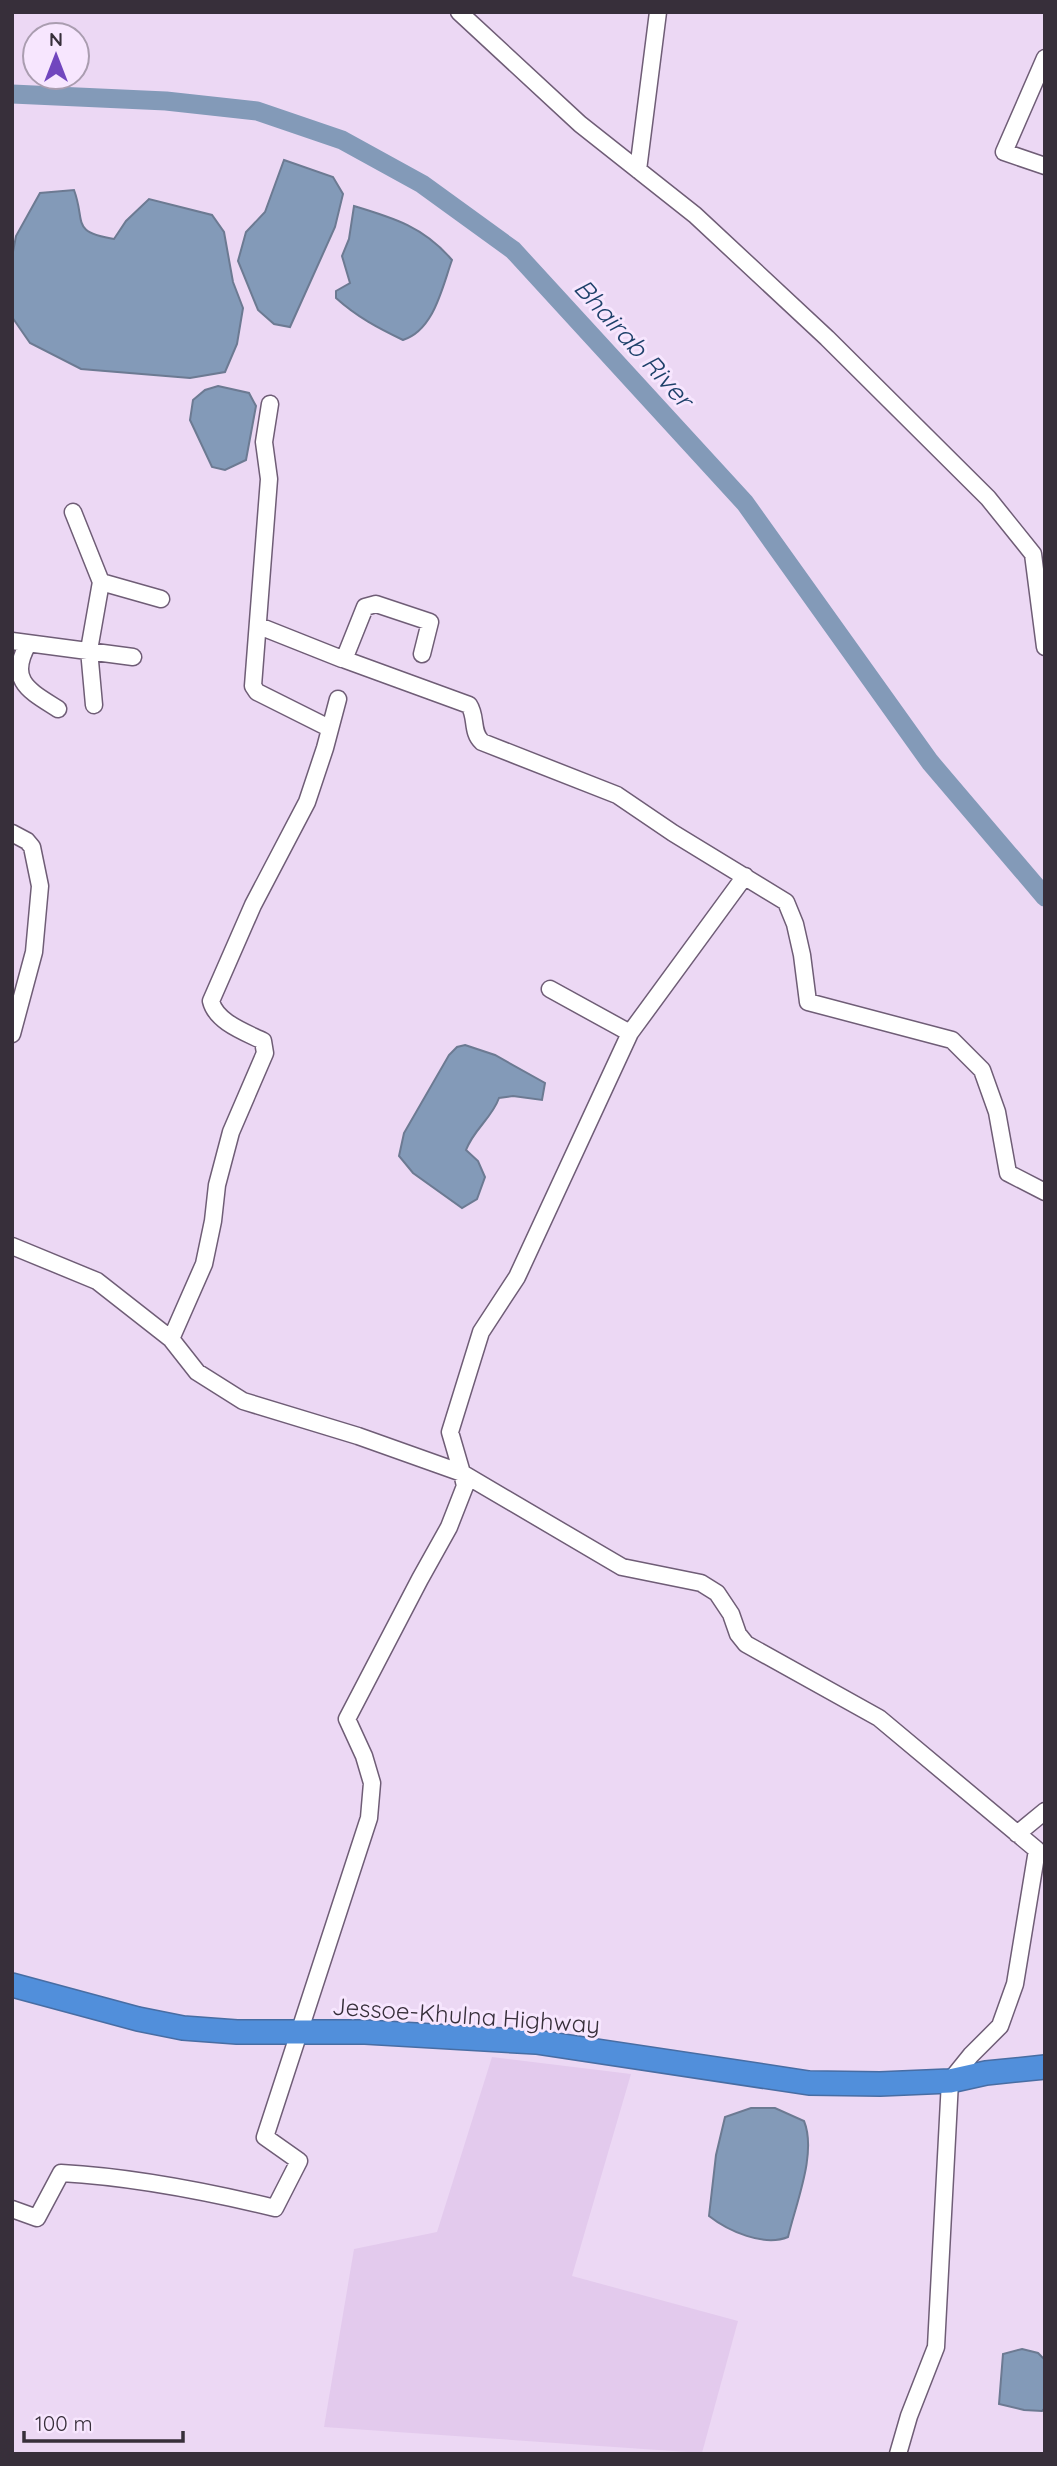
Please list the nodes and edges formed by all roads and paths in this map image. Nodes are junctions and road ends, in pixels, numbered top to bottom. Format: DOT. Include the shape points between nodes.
graph roads {
  1 [pos="459,12"];
  2 [pos="658,12"];
  3 [pos="1045,58"];
  4 [pos="1045,166"];
  5 [pos="638,170"];
  6 [pos="270,404"];
  7 [pos="73,512"];
  8 [pos="101,582"];
  9 [pos="161,599"];
  10 [pos="258,626"];
  11 [pos="20,642"];
  12 [pos="1045,647"];
  13 [pos="89,650"];
  14 [pos="422,654"];
  15 [pos="133,657"];
  16 [pos="344,659"];
  17 [pos="338,699"];
  18 [pos="94,705"];
  19 [pos="58,709"];
  20 [pos="329,728"];
  21 [pos="12,833"];
  22 [pos="745,876"];
  23 [pos="550,989"];
  24 [pos="630,1033"];
  25 [pos="12,1034"];
  26 [pos="1045,1192"];
  27 [pos="12,1246"];
  28 [pos="171,1339"];
  29 [pos="461,1473"];
  30 [pos="1045,1811"];
  31 [pos="1017,1834"];
  32 [pos="12,1985"];
  33 [pos="299,2032"];
  34 [pos="1045,2067"];
  35 [pos="950,2081"];
  36 [pos="12,2208"];
  37 [pos="898,2454"];
  1 -- 5 [label="street" via="580,124"];
  2 -- 5 [label="street"];
  3 -- 4 [label="street" via="1004,152"];
  5 -- 12 [label="street" via="695,215 827,338 988,498 1033,554"];
  6 -- 10 [label="street" via="264,442 269,479"];
  7 -- 8 [label="street"];
  8 -- 9 [label="street"];
  8 -- 13 [label="street"];
  10 -- 16 [label="street"];
  10 -- 20 [label="street" via="254,689"];
  11 -- 13 [label="street"];
  11 -- 19 [label="street" via="20,677 28,690"];
  13 -- 15 [label="street"];
  13 -- 18 [label="street"];
  14 -- 16 [label="street" via="430,622 376,604 365,607"];
  16 -- 22 [label="street" via="469,705 482,742 618,795"];
  17 -- 20 [label="street"];
  20 -- 28 [label="street" via="307,802 253,905 211,1000 213,1009 228,1022 263,1041 265,1053 228,1145 204,1264"];
  21 -- 25 [label="street" via="32,847 40,886 34,952"];
  22 -- 24 [label="street"];
  22 -- 26 [label="street" via="786,902 802,955 808,1002 952,1040 982,1070 997,1112 1008,1173"];
  23 -- 24 [label="street"];
  24 -- 29 [label="street" via="517,1277 481,1332 450,1432"];
  27 -- 28 [label="street" via="97,1281"];
  28 -- 29 [label="street" via="197,1372 243,1401"];
  29 -- 31 [label="street" via="622,1567 701,1583 718,1593 746,1644 879,1718"];
  29 -- 33 [label="street" via="466,1486 449,1527 347,1719 372,1783 369,1818"];
  30 -- 31 [label="street"];
  31 -- 35 [label="street" via="1037,1850 1015,1984 1000,2025"];
  32 -- 33 [label="highway, Jessoe-Khulna Highway" via="183,2028"];
  33 -- 35 [label="highway, Jessoe-Khulna Highway" via="536,2042 809,2083"];
  33 -- 36 [label="street" via="265,2137 299,2161 275,2208 200,2191 61,2173 37,2218"];
  34 -- 35 [label="highway, Jessoe-Khulna Highway"];
  35 -- 37 [label="street" via="936,2347"];
}
